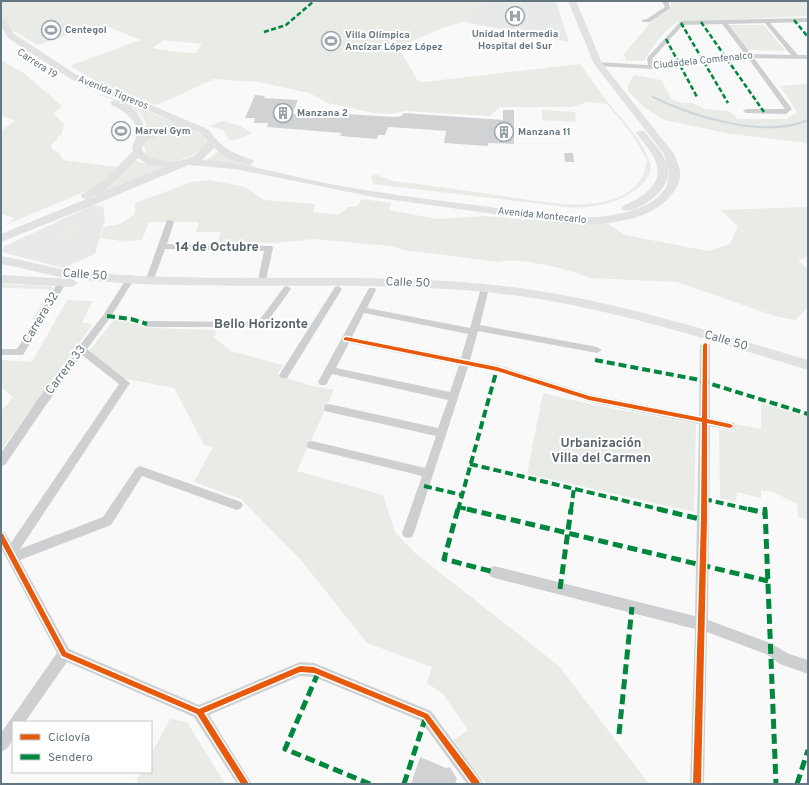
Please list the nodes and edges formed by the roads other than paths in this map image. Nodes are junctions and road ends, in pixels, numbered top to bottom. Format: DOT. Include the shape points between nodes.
graph roads {
  1 [pos="572,1"];
  2 [pos="664,1"];
  3 [pos="1,20"];
  4 [pos="808,20"];
  5 [pos="644,21"];
  6 [pos="724,22"];
  7 [pos="767,22"];
  8 [pos="1,40"];
  9 [pos="15,50"];
  10 [pos="24,56"];
  11 [pos="748,56"];
  12 [pos="796,57"];
  13 [pos="808,57"];
  14 [pos="586,60"];
  15 [pos="598,64"];
  16 [pos="652,67"];
  17 [pos="746,112"];
  18 [pos="194,127"];
  19 [pos="212,141"];
  20 [pos="140,146"];
  21 [pos="185,162"];
  22 [pos="272,175"];
  23 [pos="145,180"];
  24 [pos="170,222"];
  25 [pos="1,230"];
  26 [pos="1,238"];
  27 [pos="161,246"];
  28 [pos="1,260"];
  29 [pos="150,278"];
  30 [pos="1,279"];
  31 [pos="71,280"];
  32 [pos="262,280"];
  33 [pos="125,282"];
  34 [pos="287,289"];
  35 [pos="338,289"];
  36 [pos="372,290"];
  37 [pos="484,292"];
  38 [pos="362,310"];
  39 [pos="148,324"];
  40 [pos="260,325"];
  41 [pos="298,325"];
  42 [pos="474,330"];
  43 [pos="346,339"];
  44 [pos="705,345"];
  45 [pos="82,350"];
  46 [pos="596,350"];
  47 [pos="1,352"];
  48 [pos="464,363"];
  49 [pos="808,365"];
  50 [pos="330,370"];
  51 [pos="284,375"];
  52 [pos="808,375"];
  53 [pos="323,382"];
  54 [pos="454,397"];
  55 [pos="329,408"];
  56 [pos="704,421"];
  57 [pos="730,426"];
  58 [pos="442,433"];
  59 [pos="312,445"];
  60 [pos="1,462"];
  61 [pos="428,473"];
  62 [pos="237,505"];
  63 [pos="408,533"];
  64 [pos="1,536"];
  65 [pos="12,555"];
  66 [pos="494,572"];
  67 [pos="701,624"];
  68 [pos="64,654"];
  69 [pos="808,667"];
  70 [pos="199,712"];
  71 [pos="18,721"];
  72 [pos="12,728"];
  73 [pos="1,745"];
  74 [pos="245,784"];
  75 [pos="476,784"];
  76 [pos="697,784"];
  1 -- 15 [label="main road, Avenida Montecarlo"];
  2 -- 5 [label="street" via="668,7 648,21"];
  3 -- 18 [label="main road, Avenida Tigreros" via="11,36 74,77"];
  4 -- 7 [label="street"];
  6 -- 7 [label="street"];
  6 -- 11 [label="street"];
  6 -- 16 [label="street" via="678,25 649,59"];
  7 -- 12 [label="street"];
  8 -- 9 [label="main road, Carrera 19"];
  10 -- 20 [label="main road, Carrera 19" via="78,90 130,111 138,120"];
  11 -- 12 [label="street, Ciudadela Comfenalco"];
  11 -- 16 [label="street, Ciudadela Comfenalco"];
  11 -- 17 [label="street" via="789,110"];
  12 -- 13 [label="street, Ciudadela Comfenalco"];
  14 -- 19 [label="main road, Avenida Montecarlo" via="662,163 661,182 651,196 619,210 582,214 556,212 328,180 233,157"];
  15 -- 16 [label="street, Ciudadela Comfenalco"];
  15 -- 22 [label="main road, Avenida Montecarlo" via="673,162 674,184 652,208 634,215 582,221 559,219 400,199"];
  18 -- 19 [label="main road, Avenida Tigreros" via="207,132"];
  18 -- 20 [label="main road" via="175,126 161,129 150,134"];
  19 -- 21 [label="main road" via="205,154"];
  20 -- 21 [label="main road, Avenida Montecarlo" via="145,159 155,163"];
  20 -- 25 [label="main road" via="119,173 98,191"];
  21 -- 22 [label="main road, Avenida Montecarlo" via="220,164"];
  21 -- 23 [label="main road"];
  22 -- 23 [label="main road" via="204,168"];
  23 -- 26 [label="main road"];
  24 -- 27 [label="street"];
  27 -- 29 [label="street"];
  27 -- 32 [label="street" via="269,248"];
  28 -- 31 [label="main road, Calle 50" via="58,273"];
  29 -- 32 [label="main road, Calle 50"];
  29 -- 33 [label="main road, Calle 50"];
  30 -- 31 [label="main road, Calle 50"];
  31 -- 33 [label="main road, Calle 50"];
  31 -- 47 [label="street, Carrera 32" via="20,353"];
  32 -- 37 [label="main road, Calle 50" via="374,282"];
  33 -- 34 [label="main road, Calle 50"];
  33 -- 45 [label="street, Carrera 33"];
  34 -- 35 [label="main road, Calle 50"];
  34 -- 40 [label="street"];
  35 -- 36 [label="main road, Calle 50"];
  35 -- 51 [label="street"];
  36 -- 37 [label="main road, Calle 50"];
  36 -- 38 [label="street"];
  37 -- 42 [label="street"];
  37 -- 44 [label="main road, Calle 50" via="602,316"];
  37 -- 49 [label="main road, Calle 50" via="544,295 603,307"];
  38 -- 42 [label="street"];
  38 -- 43 [label="street"];
  39 -- 40 [label="street"];
  40 -- 41 [label="street"];
  42 -- 46 [label="street"];
  42 -- 48 [label="street"];
  43 -- 48 [label="street"];
  43 -- 50 [label="street"];
  44 -- 52 [label="main road, Calle 50"];
  44 -- 56 [label="street"];
  45 -- 60 [label="street, Carrera 33"];
  45 -- 65 [label="street" via="125,383"];
  48 -- 54 [label="street"];
  48 -- 56 [label="street" via="498,369 589,398"];
  50 -- 53 [label="street"];
  50 -- 54 [label="street"];
  54 -- 58 [label="street"];
  55 -- 58 [label="street"];
  56 -- 57 [label="street"];
  56 -- 67 [label="street"];
  58 -- 61 [label="street"];
  59 -- 61 [label="street"];
  61 -- 63 [label="street"];
  62 -- 65 [label="street" via="140,471 107,521"];
  64 -- 65 [label="street"];
  65 -- 68 [label="street"];
  66 -- 67 [label="street"];
  67 -- 69 [label="street" via="770,649 785,660"];
  67 -- 76 [label="street"];
  68 -- 70 [label="street"];
  68 -- 71 [label="street"];
  70 -- 74 [label="street"];
  70 -- 75 [label="street" via="300,668 314,670 426,716"];
  72 -- 73 [label="street"];
}
